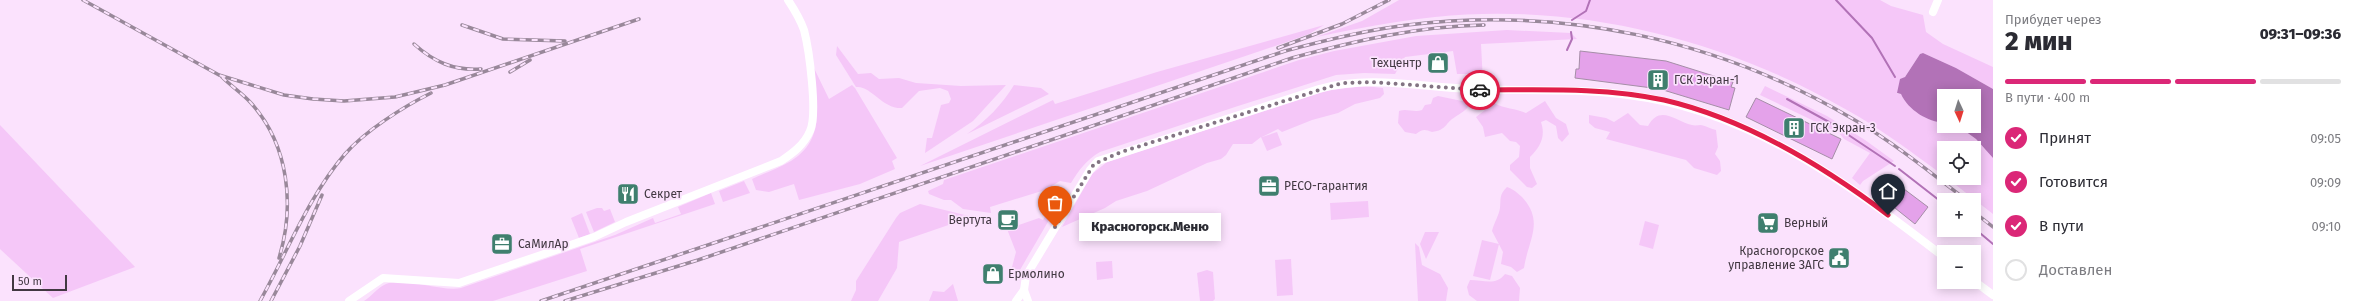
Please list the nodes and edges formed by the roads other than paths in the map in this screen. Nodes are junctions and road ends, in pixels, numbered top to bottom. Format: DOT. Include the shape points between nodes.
graph roads {
  1 [pos="788,0"];
  2 [pos="1938,0"];
  3 [pos="1933,12"];
  4 [pos="1937,252"];
  5 [pos="1981,286"];
  6 [pos="1024,290"];
  7 [pos="1993,295"];
  8 [pos="348,301"];
  9 [pos="1016,301"];
  10 [pos="1028,301"];
  1 -- 8 [label="street" via="804,32 814,108 810,131 792,154 774,164 626,222 607,232 488,274 445,283 383,278"];
  2 -- 3 [label="street"];
  4 -- 6 [label="street" via="1822,168 1737,124 1664,100 1606,92 1477,90 1362,82 1342,83 1319,89 1098,161 1090,170 1026,276"];
  5 -- 7 [label="street"];
  6 -- 9 [label="street"];
  6 -- 10 [label="street"];
}
